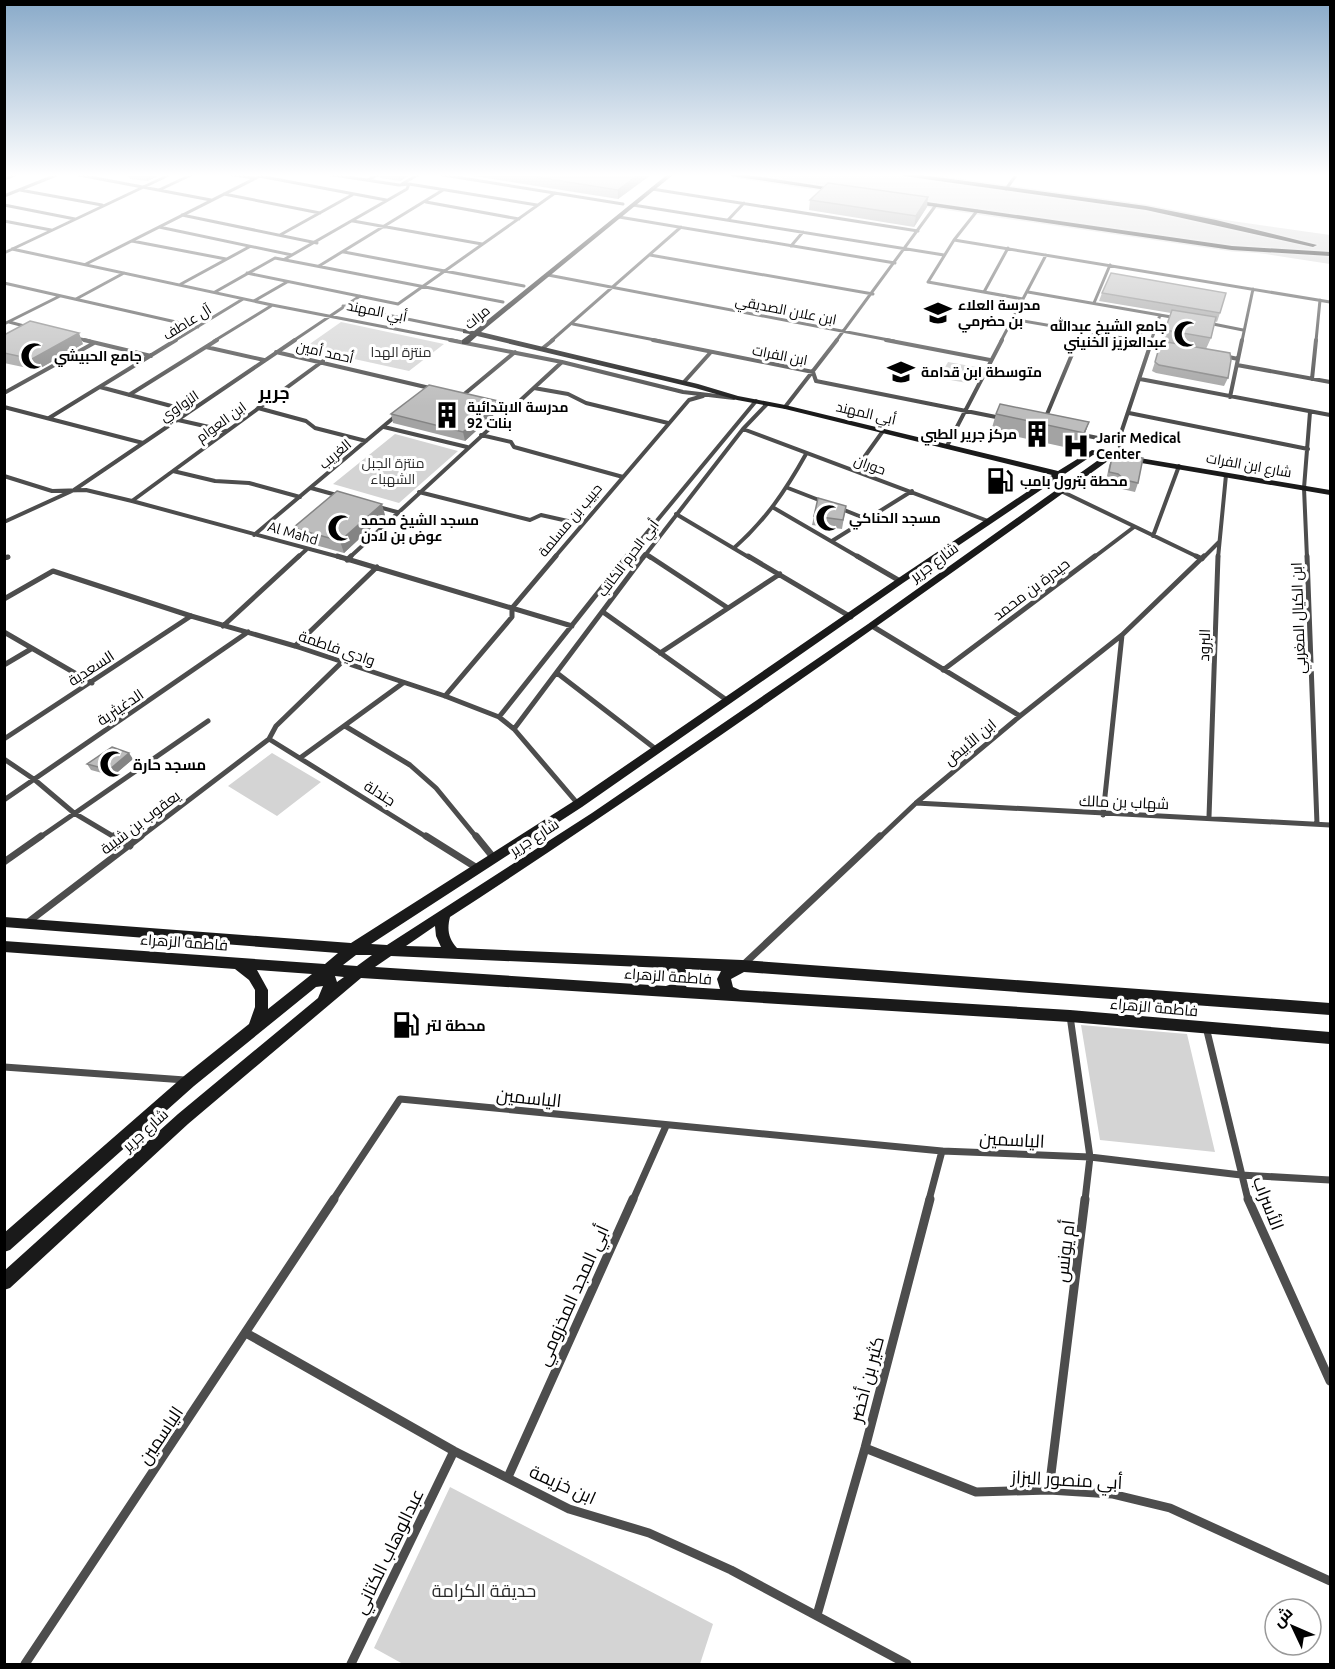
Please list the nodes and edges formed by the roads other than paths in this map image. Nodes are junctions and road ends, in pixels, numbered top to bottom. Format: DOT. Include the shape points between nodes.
graph roads {
  1 [pos="26,252"];
  2 [pos="110,252"];
  3 [pos="189,252"];
  4 [pos="240,252"];
  5 [pos="273,252"];
  6 [pos="301,252"];
  7 [pos="344,252"];
  8 [pos="471,252"];
  9 [pos="565,252"];
  10 [pos="576,252"];
  11 [pos="653,252"];
  12 [pos="827,252"];
  13 [pos="902,252"];
  14 [pos="926,252"];
  15 [pos="946,252"];
  16 [pos="1006,252"];
  17 [pos="1030,252"];
  18 [pos="650,255"];
  19 [pos="944,255"];
  20 [pos="1047,255"];
  21 [pos="294,256"];
  22 [pos="226,259"];
  23 [pos="285,260"];
  24 [pos="895,263"];
  25 [pos="85,264"];
  26 [pos="1110,265"];
  27 [pos="319,267"];
  28 [pos="443,272"];
  29 [pos="124,273"];
  30 [pos="247,273"];
  31 [pos="548,275"];
  32 [pos="287,281"];
  33 [pos="4,283"];
  34 [pos="11,285"];
  35 [pos="180,285"];
  36 [pos="524,286"];
  37 [pos="423,287"];
  38 [pos="4,288"];
  39 [pos="612,288"];
  40 [pos="1253,289"];
  41 [pos="214,292"];
  42 [pos="984,292"];
  43 [pos="1028,292"];
  44 [pos="873,294"];
  45 [pos="60,296"];
  46 [pos="360,296"];
  47 [pos="75,299"];
  48 [pos="243,299"];
  49 [pos="1023,299"];
  50 [pos="1320,300"];
  51 [pos="254,302"];
  52 [pos="503,302"];
  53 [pos="1330,302"];
  54 [pos="1094,303"];
  55 [pos="272,305"];
  56 [pos="343,306"];
  57 [pos="362,311"];
  58 [pos="1160,315"];
  59 [pos="329,316"];
  60 [pos="1181,318"];
  61 [pos="1012,319"];
  62 [pos="349,320"];
  63 [pos="479,321"];
  64 [pos="9,322"];
  65 [pos="489,322"];
  66 [pos="1202,322"];
  67 [pos="4,324"];
  68 [pos="573,324"];
  69 [pos="31,327"];
  70 [pos="198,327"];
  71 [pos="1243,330"];
  72 [pos="466,331"];
  73 [pos="1082,331"];
  74 [pos="844,332"];
  75 [pos="475,333"];
  76 [pos="74,338"];
  77 [pos="455,340"];
  78 [pos="465,342"];
  79 [pos="95,343"];
  80 [pos="1150,344"];
  81 [pos="206,347"];
  82 [pos="1172,347"];
  83 [pos="543,348"];
  84 [pos="276,352"];
  85 [pos="515,352"];
  86 [pos="711,352"];
  87 [pos="1216,355"];
  88 [pos="151,356"];
  89 [pos="1238,358"];
  90 [pos="265,360"];
  91 [pos="990,360"];
  92 [pos="323,361"];
  93 [pos="562,362"];
  94 [pos="1237,365"];
  95 [pos="813,372"];
  96 [pos="1140,379"];
  97 [pos="1312,379"];
  98 [pos="684,382"];
  99 [pos="1330,382"];
  100 [pos="100,387"];
  101 [pos="428,388"];
  102 [pos="534,388"];
  103 [pos="440,391"];
  104 [pos="4,393"];
  105 [pos="451,393"];
  106 [pos="129,395"];
  107 [pos="419,396"];
  108 [pos="462,396"];
  109 [pos="1230,397"];
  110 [pos="737,398"];
  111 [pos="473,399"];
  112 [pos="756,401"];
  113 [pos="767,404"];
  114 [pos="501,406"];
  115 [pos="4,407"];
  116 [pos="785,407"];
  117 [pos="258,408"];
  118 [pos="510,408"];
  119 [pos="190,411"];
  120 [pos="402,411"];
  121 [pos="964,411"];
  122 [pos="1310,412"];
  123 [pos="1129,413"];
  124 [pos="1330,415"];
  125 [pos="49,418"];
  126 [pos="178,420"];
  127 [pos="1009,420"];
  128 [pos="668,423"];
  129 [pos="384,427"];
  130 [pos="1042,427"];
  131 [pos="743,429"];
  132 [pos="227,431"];
  133 [pos="883,431"];
  134 [pos="1075,433"];
  135 [pos="481,435"];
  136 [pos="366,441"];
  137 [pos="1118,442"];
  138 [pos="143,443"];
  139 [pos="947,446"];
  140 [pos="468,447"];
  141 [pos="1308,449"];
  142 [pos="1092,452"];
  143 [pos="806,454"];
  144 [pos="1111,455"];
  145 [pos="1126,458"];
  146 [pos="1179,466"];
  147 [pos="855,470"];
  148 [pos="172,471"];
  149 [pos="1058,474"];
  150 [pos="1226,475"];
  151 [pos="4,476"];
  152 [pos="623,477"];
  153 [pos="13,478"];
  154 [pos="4,483"];
  155 [pos="311,488"];
  156 [pos="788,488"];
  157 [pos="1304,488"];
  158 [pos="74,490"];
  159 [pos="912,491"];
  160 [pos="1061,491"];
  161 [pos="419,492"];
  162 [pos="1330,493"];
  163 [pos="300,497"];
  164 [pos="344,497"];
  165 [pos="132,501"];
  166 [pos="365,503"];
  167 [pos="774,508"];
  168 [pos="397,512"];
  169 [pos="676,514"];
  170 [pos="869,520"];
  171 [pos="988,521"];
  172 [pos="4,522"];
  173 [pos="581,524"];
  174 [pos="1134,527"];
  175 [pos="254,535"];
  176 [pos="1153,536"];
  177 [pos="832,541"];
  178 [pos="1219,542"];
  179 [pos="734,548"];
  180 [pos="306,550"];
  181 [pos="645,554"];
  182 [pos="1202,559"];
  183 [pos="346,560"];
  184 [pos="377,567"];
  185 [pos="780,574"];
  186 [pos="900,580"];
  187 [pos="4,599"];
  188 [pos="512,608"];
  189 [pos="728,608"];
  190 [pos="603,612"];
  191 [pos="191,616"];
  192 [pos="851,616"];
  193 [pos="223,626"];
  194 [pos="572,626"];
  195 [pos="872,626"];
  196 [pos="4,632"];
  197 [pos="248,632"];
  198 [pos="1122,635"];
  199 [pos="296,646"];
  200 [pos="31,649"];
  201 [pos="660,653"];
  202 [pos="342,663"];
  203 [pos="4,665"];
  204 [pos="943,670"];
  205 [pos="557,673"];
  206 [pos="92,683"];
  207 [pos="404,683"];
  208 [pos="445,696"];
  209 [pos="728,701"];
  210 [pos="1020,716"];
  211 [pos="499,717"];
  212 [pos="208,721"];
  213 [pos="345,726"];
  214 [pos="514,729"];
  215 [pos="4,739"];
  216 [pos="269,739"];
  217 [pos="657,750"];
  218 [pos="300,758"];
  219 [pos="4,759"];
  220 [pos="34,780"];
  221 [pos="4,800"];
  222 [pos="916,803"];
  223 [pos="578,804"];
  224 [pos="74,813"];
  225 [pos="1103,814"];
  226 [pos="1209,817"];
  227 [pos="1317,824"];
  228 [pos="1330,825"];
  229 [pos="130,846"];
  230 [pos="493,857"];
  231 [pos="4,862"];
  232 [pos="477,868"];
  233 [pos="445,914"];
  234 [pos="395,920"];
  235 [pos="4,922"];
  236 [pos="27,923"];
  237 [pos="4,946"];
  238 [pos="405,946"];
  239 [pos="315,947"];
  240 [pos="352,949"];
  241 [pos="388,951"];
  242 [pos="455,954"];
  243 [pos="238,963"];
  244 [pos="667,963"];
  245 [pos="742,966"];
  246 [pos="305,967"];
  247 [pos="327,968"];
  248 [pos="360,971"];
  249 [pos="394,974"];
  250 [pos="308,983"];
  251 [pos="660,992"];
  252 [pos="742,998"];
  253 [pos="322,1000"];
  254 [pos="1330,1009"];
  255 [pos="1070,1016"];
  256 [pos="1206,1027"];
  257 [pos="254,1028"];
  258 [pos="1330,1038"];
  259 [pos="4,1067"];
  260 [pos="189,1081"];
  261 [pos="666,1126"];
  262 [pos="942,1150"];
  263 [pos="1090,1157"];
  264 [pos="1241,1175"];
  265 [pos="1330,1180"];
  266 [pos="4,1244"];
  267 [pos="4,1282"];
  268 [pos="246,1334"];
  269 [pos="1330,1381"];
  270 [pos="865,1448"];
  271 [pos="454,1451"];
  272 [pos="508,1478"];
  273 [pos="1049,1491"];
  274 [pos="1330,1581"];
  275 [pos="817,1615"];
  276 [pos="25,1665"];
  277 [pos="351,1665"];
  278 [pos="907,1665"];
  1 -- 25 [label="street, أبي المهند"];
  2 -- 25 [label="street"];
  3 -- 22 [label="street"];
  4 -- 22 [label="street"];
  5 -- 21 [label="street"];
  6 -- 21 [label="street"];
  7 -- 27 [label="street"];
  7 -- 28 [label="street"];
  8 -- 28 [label="street"];
  9 -- 36 [label="main road, مرات"];
  10 -- 31 [label="main road, مرات"];
  11 -- 18 [label="street"];
  12 -- 24 [label="street"];
  13 -- 24 [label="street"];
  14 -- 19 [label="street"];
  15 -- 19 [label="street"];
  16 -- 42 [label="street"];
  17 -- 20 [label="street"];
  18 -- 39 [label="street"];
  18 -- 44 [label="street"];
  19 -- 42 [label="street" via="928,282"];
  20 -- 26 [label="street"];
  20 -- 43 [label="street"];
  21 -- 23 [label="street"];
  22 -- 35 [label="street"];
  23 -- 27 [label="street"];
  23 -- 30 [label="street" via="274,258"];
  24 -- 44 [label="street"];
  25 -- 29 [label="street, أبي المهند"];
  26 -- 40 [label="street"];
  26 -- 54 [label="street"];
  27 -- 37 [label="street"];
  28 -- 36 [label="street"];
  28 -- 37 [label="street"];
  29 -- 35 [label="street, أبي المهند"];
  29 -- 47 [label="street"];
  30 -- 32 [label="street"];
  30 -- 41 [label="street"];
  31 -- 39 [label="street, ابن علان الصديقي"];
  31 -- 65 [label="main road, مرات"];
  32 -- 46 [label="street"];
  32 -- 51 [label="street"];
  33 -- 34 [label="street"];
  34 -- 38 [label="street"];
  34 -- 45 [label="street"];
  35 -- 41 [label="street, أبي المهند"];
  36 -- 52 [label="main road, مرات"];
  37 -- 46 [label="street" via="398,304"];
  37 -- 52 [label="street"];
  39 -- 68 [label="street"];
  39 -- 74 [label="street, ابن علان الصديقي"];
  40 -- 50 [label="street"];
  40 -- 71 [label="street"];
  41 -- 48 [label="street, أبي المهند"];
  42 -- 49 [label="street"];
  43 -- 49 [label="street"];
  43 -- 54 [label="street"];
  44 -- 74 [label="street"];
  45 -- 47 [label="street"];
  45 -- 64 [label="street"];
  46 -- 56 [label="street, الزواوي"];
  47 -- 70 [label="street"];
  48 -- 51 [label="street, أبي المهند"];
  48 -- 70 [label="street, آل عاطف"];
  49 -- 61 [label="street"];
  50 -- 53 [label="street"];
  50 -- 97 [label="street"];
  51 -- 55 [label="street, أبي المهند"];
  52 -- 63 [label="main road, مرات"];
  54 -- 58 [label="street"];
  55 -- 59 [label="street, أبي المهند"];
  55 -- 81 [label="street"];
  56 -- 57 [label="street, أبي المهند"];
  56 -- 59 [label="street, الزواوي"];
  57 -- 62 [label="street" via="345,316"];
  57 -- 72 [label="street, أبي المهند"];
  58 -- 60 [label="street"];
  58 -- 80 [label="street"];
  59 -- 62 [label="street, أبي المهند"];
  59 -- 84 [label="street, الزواوي"];
  61 -- 73 [label="street"];
  61 -- 91 [label="street"];
  62 -- 77 [label="street, أبي المهند"];
  63 -- 65 [label="main road"];
  63 -- 72 [label="main road, مرات"];
  64 -- 67 [label="street"];
  64 -- 69 [label="street"];
  65 -- 75 [label="main road, مرات"];
  66 -- 71 [label="street"];
  68 -- 83 [label="street"];
  68 -- 86 [label="street, ابن الفرات"];
  70 -- 88 [label="street, آل عاطف"];
  71 -- 89 [label="street"];
  72 -- 75 [label="main road, أبي المهند"];
  72 -- 77 [label="main road, مرات"];
  73 -- 80 [label="street"];
  73 -- 130 [label="street"];
  74 -- 91 [label="street, ابن علان الصديقي"];
  74 -- 95 [label="street"];
  75 -- 78 [label="main road, مرات"];
  75 -- 83 [label="main road, أبي المهند"];
  76 -- 79 [label="street"];
  77 -- 78 [label="street, أبي المهند"];
  78 -- 85 [label="street, أبي المهند"];
  79 -- 88 [label="street"];
  79 -- 104 [label="street"];
  80 -- 82 [label="street"];
  80 -- 96 [label="street"];
  81 -- 90 [label="street"];
  81 -- 106 [label="street"];
  83 -- 98 [label="main road, أبي المهند"];
  84 -- 90 [label="street, الزواوي"];
  84 -- 92 [label="street, أحمد أمين"];
  85 -- 93 [label="street, أبي المهند"];
  85 -- 108 [label="street"];
  86 -- 95 [label="street, ابن الفرات"];
  86 -- 98 [label="street"];
  87 -- 89 [label="street"];
  88 -- 100 [label="street, آل عاطف"];
  89 -- 94 [label="street"];
  90 -- 119 [label="street, الزواوي"];
  91 -- 121 [label="street"];
  92 -- 101 [label="street, أحمد أمين"];
  92 -- 117 [label="street, ابن العوام"];
  93 -- 102 [label="street"];
  93 -- 110 [label="street, أبي المهند" via="683,392"];
  94 -- 97 [label="street"];
  94 -- 109 [label="street"];
  95 -- 116 [label="street"];
  95 -- 121 [label="street, ابن الفرات" via="816,381"];
  96 -- 109 [label="street"];
  96 -- 123 [label="street"];
  97 -- 99 [label="street"];
  98 -- 110 [label="main road, أبي المهند"];
  100 -- 106 [label="street"];
  100 -- 125 [label="street, آل عاطف"];
  101 -- 103 [label="street, أحمد أمين"];
  101 -- 107 [label="street"];
  102 -- 118 [label="street"];
  102 -- 128 [label="street"];
  105 -- 108 [label="street"];
  106 -- 119 [label="street"];
  108 -- 111 [label="street"];
  109 -- 122 [label="street"];
  110 -- 112 [label="main road, أبي المهند"];
  110 -- 128 [label="street, حبيب بن مسلمة" via="699,396 689,400"];
  112 -- 113 [label="main road, أبي المهند"];
  112 -- 194 [label="street, أبي الحرم الكاتب"];
  113 -- 116 [label="main road, أبي المهند"];
  113 -- 131 [label="street, أبي الحرم الكاتب"];
  114 -- 118 [label="street"];
  115 -- 125 [label="street"];
  116 -- 133 [label="main road, أبي المهند"];
  117 -- 132 [label="street, ابن العوام"];
  117 -- 136 [label="street"];
  118 -- 135 [label="street"];
  119 -- 126 [label="street, الزواوي"];
  120 -- 129 [label="street, الغريب"];
  121 -- 127 [label="street, ابن الفرات"];
  121 -- 139 [label="street"];
  122 -- 124 [label="street"];
  122 -- 141 [label="street, ابن الكيال المغربي"];
  123 -- 137 [label="street"];
  123 -- 141 [label="street"];
  125 -- 138 [label="street"];
  126 -- 132 [label="street"];
  126 -- 138 [label="street, الزواوي"];
  128 -- 152 [label="street, حبيب بن مسلمة"];
  129 -- 136 [label="street, الغريب"];
  129 -- 140 [label="street"];
  131 -- 143 [label="street, حوران"];
  131 -- 169 [label="street, أبي الحرم الكاتب"];
  132 -- 148 [label="street, ابن العوام"];
  133 -- 139 [label="main road, أبي المهند"];
  133 -- 147 [label="street"];
  134 -- 137 [label="street"];
  135 -- 140 [label="street"];
  135 -- 152 [label="street"];
  136 -- 155 [label="street, الغريب"];
  137 -- 145 [label="street"];
  138 -- 158 [label="street, الزواوي"];
  139 -- 149 [label="main road, أبي المهند"];
  140 -- 161 [label="street"];
  141 -- 157 [label="street, ابن الكيال المغربي"];
  142 -- 144 [label="main road, شارع ابن الفرات"];
  142 -- 149 [label="main road, شارع جرير"];
  143 -- 147 [label="street, حوران"];
  143 -- 156 [label="street"];
  144 -- 145 [label="main road, شارع ابن الفرات"];
  144 -- 160 [label="main road, شارع جرير"];
  145 -- 146 [label="main road, شارع ابن الفرات"];
  146 -- 150 [label="main road, شارع ابن الفرات"];
  146 -- 176 [label="street"];
  147 -- 159 [label="street, حوران"];
  148 -- 163 [label="street" via="215,481 249,483"];
  148 -- 165 [label="street, ابن العوام"];
  149 -- 171 [label="main road, شارع جرير"];
  150 -- 157 [label="main road, شارع ابن الفرات"];
  150 -- 178 [label="street, البرود"];
  151 -- 153 [label="street, Al Mahd"];
  152 -- 173 [label="street, حبيب بن مسلمة"];
  153 -- 154 [label="street"];
  153 -- 158 [label="street, Al Mahd" via="52,491"];
  155 -- 163 [label="street, الغريب"];
  155 -- 164 [label="street"];
  156 -- 167 [label="street"];
  156 -- 170 [label="street"];
  157 -- 162 [label="main road, شارع ابن الفرات"];
  157 -- 227 [label="street, ابن الكيال المغربي"];
  158 -- 165 [label="street, Al Mahd"];
  158 -- 172 [label="street, الزواوي"];
  159 -- 170 [label="street"];
  159 -- 171 [label="street, حوران"];
  160 -- 174 [label="street"];
  160 -- 195 [label="main road, شارع جرير"];
  161 -- 168 [label="street"];
  161 -- 173 [label="street" via="530,520 541,515"];
  163 -- 175 [label="street, الغريب"];
  165 -- 175 [label="street, Al Mahd"];
  166 -- 168 [label="street"];
  167 -- 177 [label="street"];
  167 -- 179 [label="street"];
  168 -- 183 [label="street"];
  169 -- 179 [label="street"];
  169 -- 181 [label="street, أبي الحرم الكاتب"];
  170 -- 177 [label="street"];
  171 -- 186 [label="main road, شارع جرير"];
  173 -- 188 [label="street, حبيب بن مسلمة"];
  174 -- 176 [label="street"];
  174 -- 204 [label="street, حيدرة بن محمد"];
  175 -- 180 [label="street, Al Mahd"];
  176 -- 182 [label="street"];
  177 -- 186 [label="street"];
  178 -- 182 [label="street, ابن الأبيض"];
  178 -- 226 [label="street, البرود"];
  179 -- 185 [label="street"];
  180 -- 183 [label="street, Al Mahd"];
  180 -- 193 [label="street"];
  181 -- 189 [label="street"];
  181 -- 190 [label="street, أبي الحرم الكاتب"];
  182 -- 198 [label="street, ابن الأبيض"];
  183 -- 184 [label="street, Al Mahd"];
  184 -- 188 [label="street, Al Mahd"];
  184 -- 199 [label="street"];
  185 -- 189 [label="street"];
  185 -- 192 [label="street"];
  186 -- 192 [label="main road, شارع جرير"];
  187 -- 191 [label="street, وادي فاطمة" via="53,572"];
  188 -- 194 [label="street, Al Mahd"];
  188 -- 208 [label="street, حبيب بن مسلمة" via="512,617"];
  189 -- 201 [label="street"];
  190 -- 201 [label="street"];
  190 -- 205 [label="street, أبي الحرم الكاتب"];
  191 -- 193 [label="street, وادي فاطمة"];
  191 -- 206 [label="street, السعدية"];
  192 -- 209 [label="main road, شارع جرير"];
  193 -- 197 [label="street, وادي فاطمة"];
  194 -- 211 [label="street, أبي الحرم الكاتب"];
  195 -- 204 [label="street"];
  195 -- 233 [label="main road, شارع جرير" via="596,816"];
  196 -- 200 [label="street"];
  197 -- 199 [label="street, وادي فاطمة"];
  197 -- 220 [label="street, الدغيثرية"];
  198 -- 210 [label="street, ابن الأبيض"];
  198 -- 225 [label="street"];
  199 -- 202 [label="street, وادي فاطمة"];
  200 -- 203 [label="street"];
  200 -- 206 [label="street"];
  201 -- 209 [label="street"];
  202 -- 207 [label="street, وادي فاطمة"];
  202 -- 216 [label="street, يعقوب بن شيبة" via="276,726"];
  204 -- 210 [label="street"];
  205 -- 214 [label="street, أبي الحرم الكاتب"];
  205 -- 217 [label="street"];
  206 -- 215 [label="street, السعدية"];
  207 -- 208 [label="street, وادي فاطمة"];
  207 -- 213 [label="street"];
  208 -- 211 [label="street, وادي فاطمة"];
  209 -- 217 [label="main road, شارع جرير"];
  210 -- 222 [label="street, ابن الأبيض"];
  211 -- 214 [label="street, وادي فاطمة"];
  212 -- 224 [label="street"];
  213 -- 218 [label="street"];
  213 -- 230 [label="street" via="410,765 436,788"];
  214 -- 223 [label="street, وادي فاطمة"];
  216 -- 218 [label="street, جندلة"];
  216 -- 229 [label="street, يعقوب بن شيبة"];
  217 -- 223 [label="main road, شارع جرير"];
  218 -- 232 [label="street, جندلة"];
  219 -- 220 [label="street"];
  220 -- 221 [label="street, الدغيثرية"];
  220 -- 224 [label="street"];
  222 -- 225 [label="street, شهاب بن مالك"];
  222 -- 245 [label="street, ابن الأبيض"];
  223 -- 230 [label="main road, شارع جرير"];
  224 -- 229 [label="street"];
  224 -- 231 [label="street"];
  225 -- 226 [label="street, شهاب بن مالك"];
  226 -- 227 [label="street, شهاب بن مالك"];
  227 -- 228 [label="street, شهاب بن مالك"];
  229 -- 236 [label="street, يعقوب بن شيبة"];
  230 -- 232 [label="main road, شارع جرير"];
  232 -- 234 [label="main road, شارع جرير"];
  233 -- 238 [label="main road, شارع جرير"];
  233 -- 242 [label="main road" via="442,936"];
  234 -- 238 [label="main road" via="384,930 381,940"];
  234 -- 240 [label="main road, شارع جرير"];
  235 -- 236 [label="main road"];
  236 -- 239 [label="main road"];
  237 -- 243 [label="main road, فاطمة الزهراء"];
  238 -- 241 [label="main road"];
  238 -- 242 [label="main road"];
  238 -- 249 [label="main road, شارع جرير" via="381,962"];
  239 -- 240 [label="main road"];
  239 -- 246 [label="main road" via="326,957"];
  240 -- 241 [label="main road"];
  240 -- 247 [label="main road, شارع جرير"];
  241 -- 248 [label="main road, شارع جرير"];
  242 -- 244 [label="main road"];
  243 -- 246 [label="main road, فاطمة الزهراء"];
  243 -- 257 [label="main road" via="255,975 263,994"];
  244 -- 245 [label="main road"];
  244 -- 251 [label="main road" via="684,979 676,989"];
  245 -- 252 [label="main road" via="727,973 723,985"];
  245 -- 254 [label="main road"];
  246 -- 247 [label="main road, فاطمة الزهراء"];
  247 -- 248 [label="main road, فاطمة الزهراء"];
  247 -- 250 [label="main road, شارع جرير"];
  248 -- 249 [label="main road, فاطمة الزهراء"];
  248 -- 253 [label="main road, شارع جرير"];
  249 -- 251 [label="main road, فاطمة الزهراء"];
  250 -- 253 [label="main road" via="330,979 330,990"];
  250 -- 257 [label="main road, شارع جرير"];
  251 -- 252 [label="main road, فاطمة الزهراء"];
  252 -- 255 [label="main road, فاطمة الزهراء"];
  253 -- 267 [label="main road, شارع جرير" via="146,1151"];
  255 -- 256 [label="main road, فاطمة الزهراء"];
  255 -- 263 [label="street, أم يونس"];
  256 -- 258 [label="main road, فاطمة الزهراء"];
  256 -- 264 [label="street, الأسراب"];
  257 -- 260 [label="main road, شارع جرير"];
  259 -- 260 [label="street"];
  260 -- 266 [label="main road, شارع جرير"];
  261 -- 262 [label="street, الياسمين"];
  261 -- 268 [label="street, الياسمين" via="400,1099"];
  261 -- 272 [label="street, أبي المجد المخزومي"];
  262 -- 263 [label="street, الياسمين"];
  262 -- 270 [label="street, كثير بن أخضر"];
  263 -- 264 [label="street, الياسمين"];
  263 -- 273 [label="street, أم يونس"];
  264 -- 265 [label="street, الياسمين"];
  264 -- 269 [label="street, الأسراب" via="1246,1195"];
  268 -- 271 [label="street, ابن خزيمة"];
  268 -- 276 [label="street, الياسمين"];
  270 -- 273 [label="street, أبي منصور البزاز" via="976,1492"];
  270 -- 275 [label="street, كثير بن أخضر"];
  271 -- 272 [label="street, ابن خزيمة"];
  271 -- 277 [label="street, عبدالوهاب الكتاني"];
  272 -- 275 [label="street, ابن خزيمة" via="568,1509 650,1533"];
  273 -- 274 [label="street, أبي منصور البزاز" via="1112,1494 1170,1508"];
  275 -- 278 [label="street, ابن خزيمة"];
}
